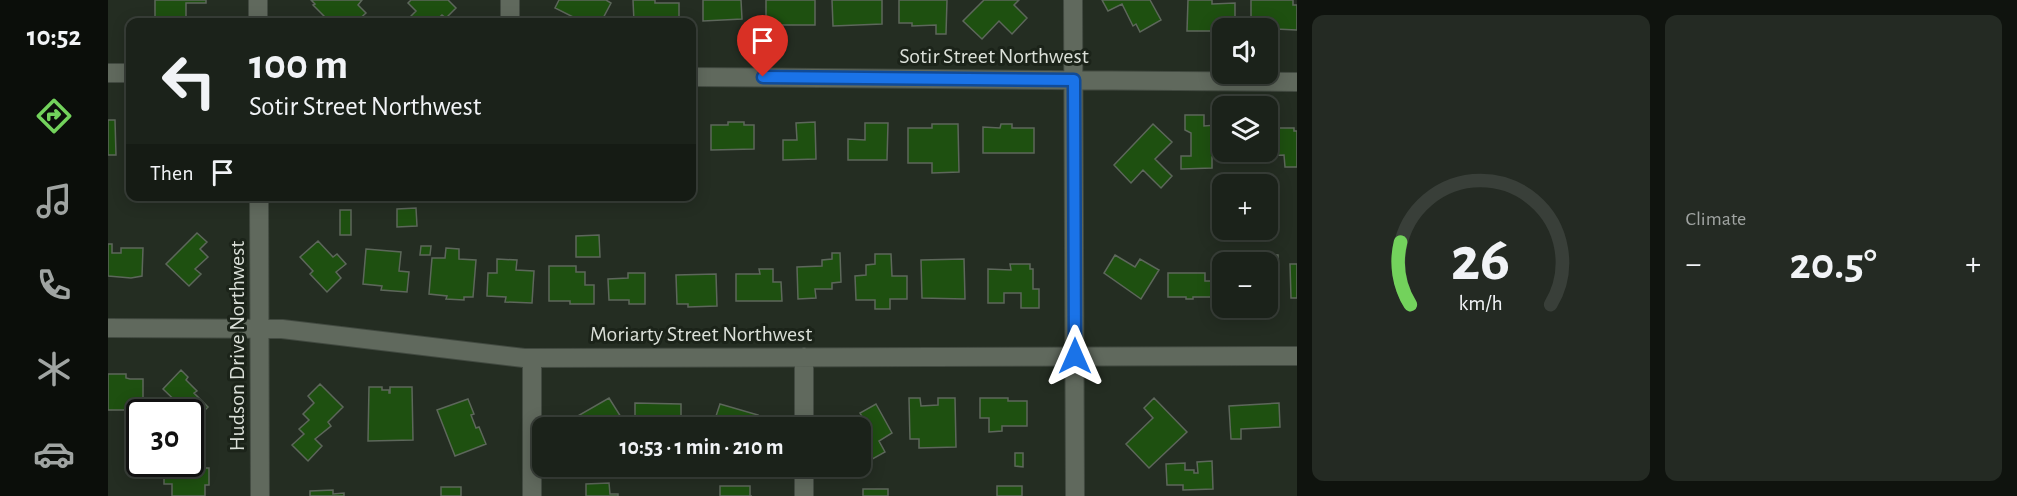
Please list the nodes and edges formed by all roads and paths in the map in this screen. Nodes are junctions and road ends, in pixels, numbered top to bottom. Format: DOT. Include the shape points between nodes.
graph roads {
  1 [pos="258,0"];
  2 [pos="510,0"];
  3 [pos="1073,0"];
  4 [pos="258,18"];
  5 [pos="510,18"];
  6 [pos="108,72"];
  7 [pos="126,73"];
  8 [pos="696,77"];
  9 [pos="1074,80"];
  10 [pos="1297,81"];
  11 [pos="259,201"];
  12 [pos="108,328"];
  13 [pos="260,328"];
  14 [pos="1075,356"];
  15 [pos="1297,356"];
  16 [pos="804,357"];
  17 [pos="532,358"];
  18 [pos="804,417"];
  19 [pos="804,477"];
  20 [pos="260,496"];
  21 [pos="532,496"];
  22 [pos="804,496"];
  23 [pos="1075,496"];
  1 -- 4 [label="street"];
  2 -- 5 [label="street"];
  3 -- 9 [label="street"];
  6 -- 7 [label="street"];
  8 -- 9 [label="street, Sotir Street Northwest"];
  9 -- 10 [label="street, Sotir Street Northwest"];
  9 -- 14 [label="street"];
  11 -- 13 [label="street, Hudson Drive Northwest"];
  12 -- 13 [label="street, Moriarty Street Northwest"];
  13 -- 17 [label="street, Moriarty Street Northwest"];
  13 -- 20 [label="street, Hudson Drive Northwest"];
  14 -- 15 [label="street, Moriarty Street Northwest"];
  14 -- 16 [label="street, Moriarty Street Northwest"];
  14 -- 23 [label="street"];
  16 -- 17 [label="street, Moriarty Street Northwest"];
  16 -- 18 [label="street"];
  17 -- 21 [label="street"];
  19 -- 22 [label="street"];
}
